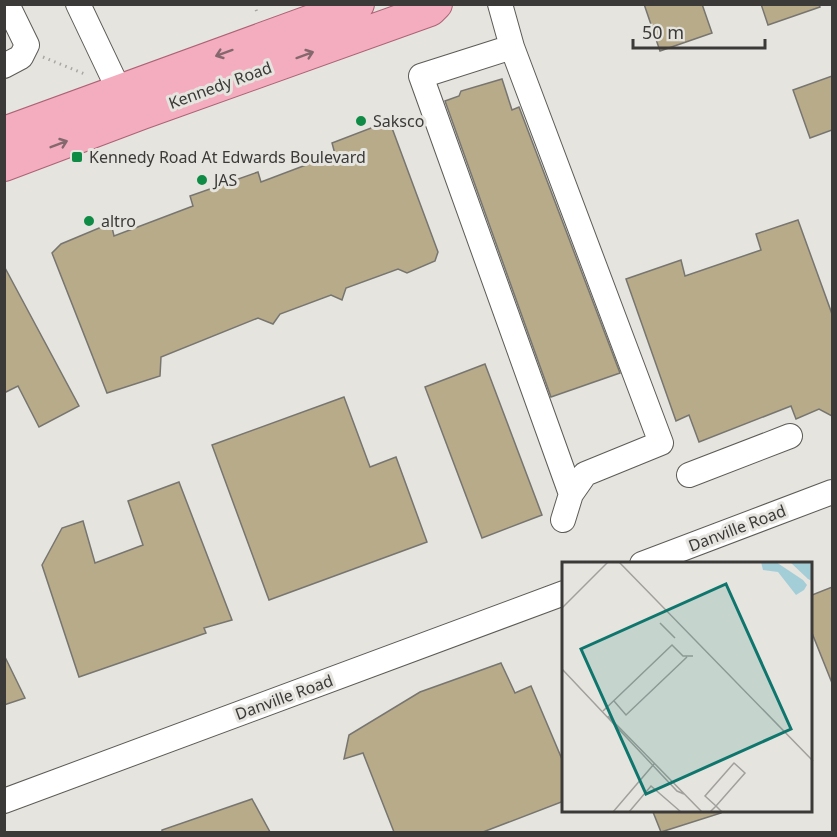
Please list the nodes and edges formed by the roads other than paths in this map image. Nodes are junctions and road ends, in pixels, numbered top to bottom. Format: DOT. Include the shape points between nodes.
graph roads {
  1 [pos="7,4"];
  2 [pos="78,4"];
  3 [pos="358,4"];
  4 [pos="436,4"];
  5 [pos="500,4"];
  6 [pos="512,46"];
  7 [pos="4,66"];
  8 [pos="126,104"];
  9 [pos="4,133"];
  10 [pos="4,165"];
  11 [pos="790,436"];
  12 [pos="689,475"];
  13 [pos="832,492"];
  14 [pos="571,494"];
  15 [pos="563,520"];
  16 [pos="647,562"];
  17 [pos="562,594"];
  18 [pos="4,801"];
  1 -- 7 [label="street" via="27,45 21,57"];
  2 -- 8 [label="street"];
  3 -- 8 [label="main road, Kennedy Road, one-way"];
  8 -- 4 [label="main road, Kennedy Road, one-way" via="430,10"];
  5 -- 6 [label="street"];
  6 -- 14 [label="street" via="661,443 585,474"];
  6 -- 14 [label="street" via="421,76"];
  8 -- 9 [label="main road, Kennedy Road"];
  10 -- 8 [label="main road, Kennedy Road, one-way"];
  11 -- 12 [label="street"];
  13 -- 16 [label="street, Danville Road"];
  14 -- 15 [label="street"];
  17 -- 18 [label="street, Danville Road"];
}
